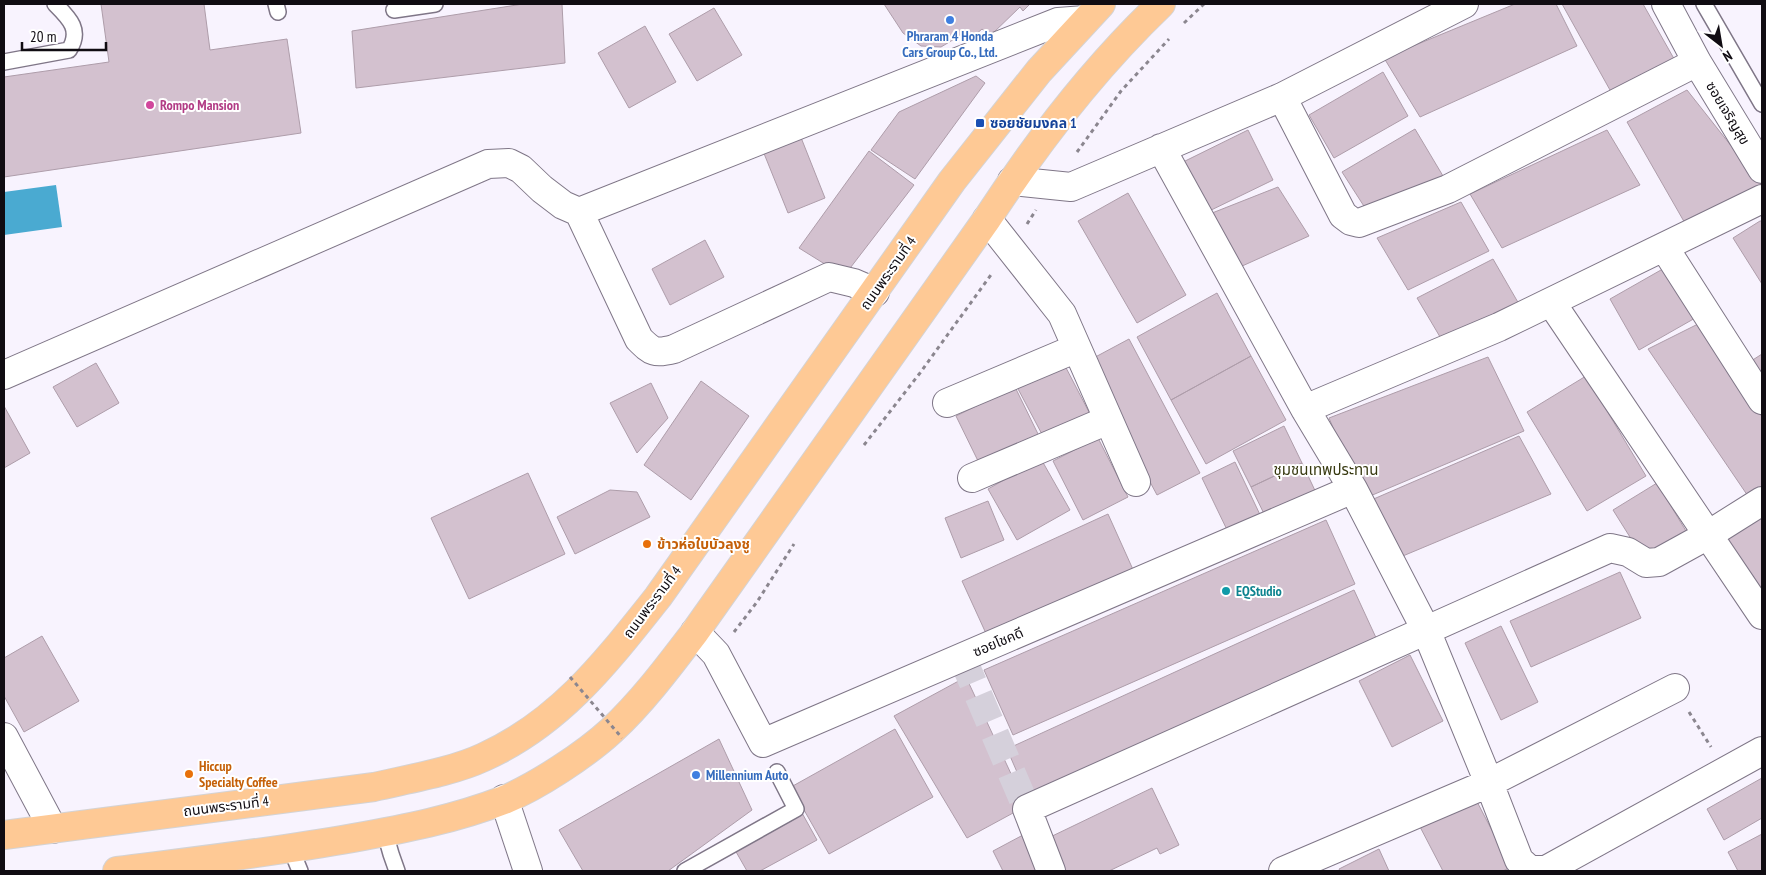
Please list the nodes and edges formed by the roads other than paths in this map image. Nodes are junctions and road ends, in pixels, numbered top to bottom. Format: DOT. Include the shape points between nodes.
graph roads {
  1 [pos="55,4"];
  2 [pos="435,4"];
  3 [pos="1161,4"];
  4 [pos="1464,4"];
  5 [pos="1666,4"];
  6 [pos="1704,4"];
  7 [pos="394,10"];
  8 [pos="1093,12"];
  9 [pos="4,62"];
  10 [pos="1697,62"];
  11 [pos="1282,96"];
  12 [pos="1762,104"];
  13 [pos="1161,148"];
  14 [pos="1762,169"];
  15 [pos="1012,181"];
  16 [pos="1762,200"];
  17 [pos="578,212"];
  18 [pos="987,219"];
  19 [pos="1664,247"];
  20 [pos="875,292"];
  21 [pos="1551,302"];
  22 [pos="1077,348"];
  23 [pos="4,375"];
  24 [pos="1762,400"];
  25 [pos="947,403"];
  26 [pos="1305,409"];
  27 [pos="1108,420"];
  28 [pos="972,478"];
  29 [pos="1136,482"];
  30 [pos="1353,489"];
  31 [pos="1762,501"];
  32 [pos="1708,535"];
  33 [pos="1762,615"];
  34 [pos="1426,630"];
  35 [pos="694,632"];
  36 [pos="1674,688"];
  37 [pos="4,737"];
  38 [pos="1762,751"];
  39 [pos="777,772"];
  40 [pos="1489,783"];
  41 [pos="504,799"];
  42 [pos="53,829"];
  43 [pos="385,832"];
  44 [pos="4,835"];
  45 [pos="296,860"];
  46 [pos="126,871"];
  47 [pos="398,871"];
  48 [pos="528,871"];
  49 [pos="685,871"];
  50 [pos="1051,871"];
  51 [pos="1284,871"];
  1 -- 9 [label="lane" via="74,28 74,43 69,50"];
  2 -- 7 [label="lane"];
  3 -- 15 [label="main road" via="1098,71"];
  4 -- 11 [label="street"];
  5 -- 10 [label="street, ซอยเจริญสุข"];
  6 -- 12 [label="lane"];
  8 -- 17 [label="street" via="1058,22"];
  8 -- 20 [label="main road, ถนนพระรามที่ 4" via="997,123 952,181"];
  10 -- 11 [label="street" via="1448,189 1358,223 1343,215"];
  10 -- 14 [label="street, ซอยเจริญสุข"];
  11 -- 13 [label="street"];
  13 -- 15 [label="street" via="1071,187"];
  13 -- 26 [label="street"];
  15 -- 18 [label="main road"];
  16 -- 19 [label="street"];
  17 -- 20 [label="street" via="639,339 651,351 662,353 674,349 829,277"];
  17 -- 23 [label="street" via="563,205 521,169 509,163 488,164"];
  18 -- 22 [label="street" via="1062,314"];
  18 -- 35 [label="main road"];
  19 -- 21 [label="street"];
  19 -- 24 [label="street"];
  20 -- 42 [label="main road, ถนนพระรามที่ 4" via="624,640 566,704 526,734 483,758 433,774 374,787"];
  21 -- 26 [label="street"];
  21 -- 32 [label="street"];
  22 -- 25 [label="street"];
  22 -- 27 [label="street"];
  26 -- 30 [label="street"];
  27 -- 28 [label="street"];
  27 -- 29 [label="street"];
  30 -- 34 [label="street"];
  30 -- 35 [label="street, ซอยโชคดี" via="763,743 716,654"];
  31 -- 32 [label="street"];
  32 -- 33 [label="street"];
  32 -- 34 [label="street" via="1659,562 1646,563 1628,552 1610,548"];
  34 -- 40 [label="street"];
  34 -- 50 [label="street" via="1027,809"];
  35 -- 41 [label="main road" via="655,684 611,731 538,783"];
  36 -- 40 [label="street"];
  37 -- 42 [label="street"];
  38 -- 40 [label="street" via="1546,870 1530,870 1519,860"];
  39 -- 49 [label="lane" via="796,809"];
  40 -- 51 [label="street"];
  41 -- 43 [label="main road" via="453,817"];
  41 -- 48 [label="street"];
  42 -- 44 [label="main road, ถนนพระรามที่ 4"];
  43 -- 45 [label="main road"];
  43 -- 47 [label="lane"];
  45 -- 46 [label="main road"];
}
